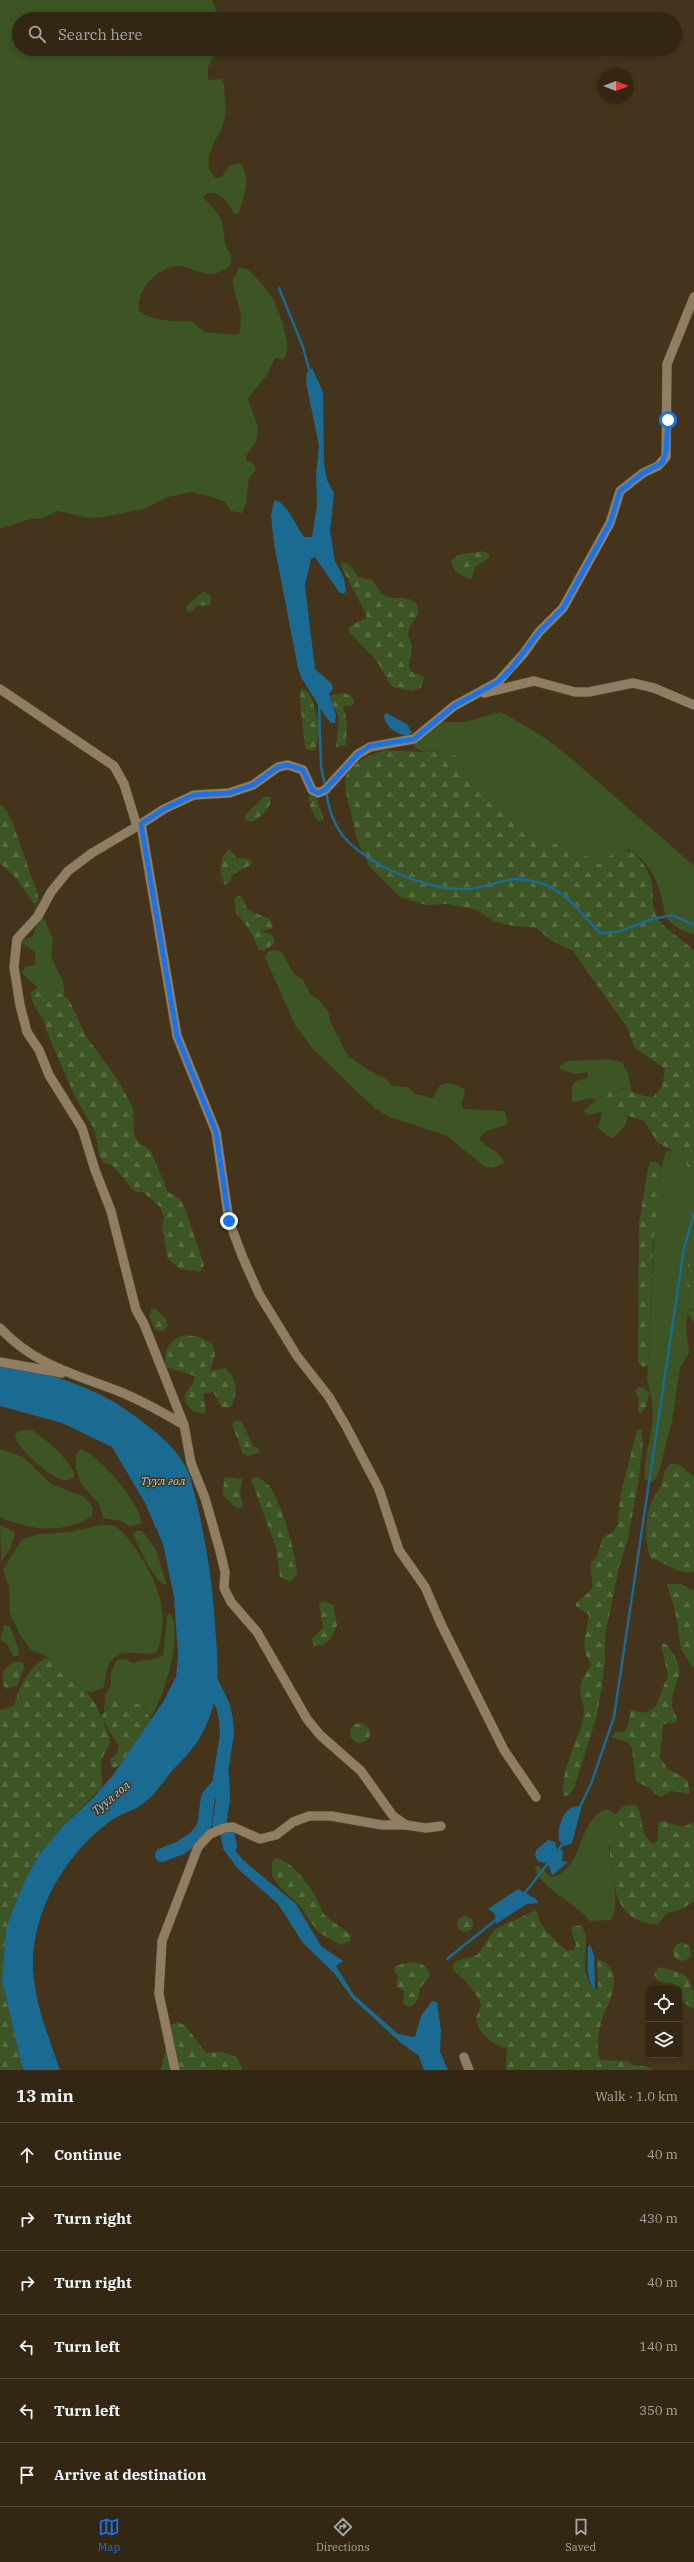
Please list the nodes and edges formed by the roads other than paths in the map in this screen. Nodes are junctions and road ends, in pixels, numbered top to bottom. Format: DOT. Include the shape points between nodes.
graph roads {
  1 [pos="694,297"];
  2 [pos="0,689"];
  3 [pos="473,695"];
  4 [pos="694,705"];
  5 [pos="141,824"];
  6 [pos="0,1328"];
  7 [pos="0,1362"];
  8 [pos="77,1376"];
  9 [pos="184,1425"];
  10 [pos="536,1797"];
  11 [pos="406,1825"];
  12 [pos="441,1826"];
  13 [pos="464,2057"];
  14 [pos="175,2070"];
  15 [pos="469,2070"];
  1 -- 3 [label="street" via="667,364 666,457 658,466 643,473 620,491 610,523 563,608 539,632 502,678"];
  2 -- 5 [label="street" via="114,766 124,784 136,823"];
  3 -- 4 [label="street" via="534,681 589,692 633,683 654,688"];
  3 -- 5 [label="street" via="454,706 414,739 370,746 358,754 325,790 318,793 312,790 303,770 288,765 278,767 253,785 229,793 194,795 164,809"];
  5 -- 9 [label="street" via="92,852 68,871 51,892 38,916 17,939 14,968 27,1032 39,1050 49,1075 82,1128 111,1210 136,1310"];
  5 -- 10 [label="street" via="177,1036 216,1132 229,1221 243,1258 259,1294 297,1356 329,1397 346,1426 379,1489 399,1550 425,1586 441,1624 504,1750"];
  6 -- 8 [label="street" via="16,1345 47,1363"];
  7 -- 8 [label="street"];
  8 -- 9 [label="street" via="153,1406"];
  9 -- 11 [label="street" via="191,1463 205,1498 220,1551 225,1572 224,1588 231,1602 256,1632 307,1719 320,1735 361,1771 393,1816"];
  11 -- 12 [label="street" via="426,1828"];
  11 -- 14 [label="street" via="382,1825 331,1816 309,1816 276,1834 260,1839 233,1827 210,1834 198,1847 162,1941 159,1994"];
  13 -- 15 [label="street"];
}
